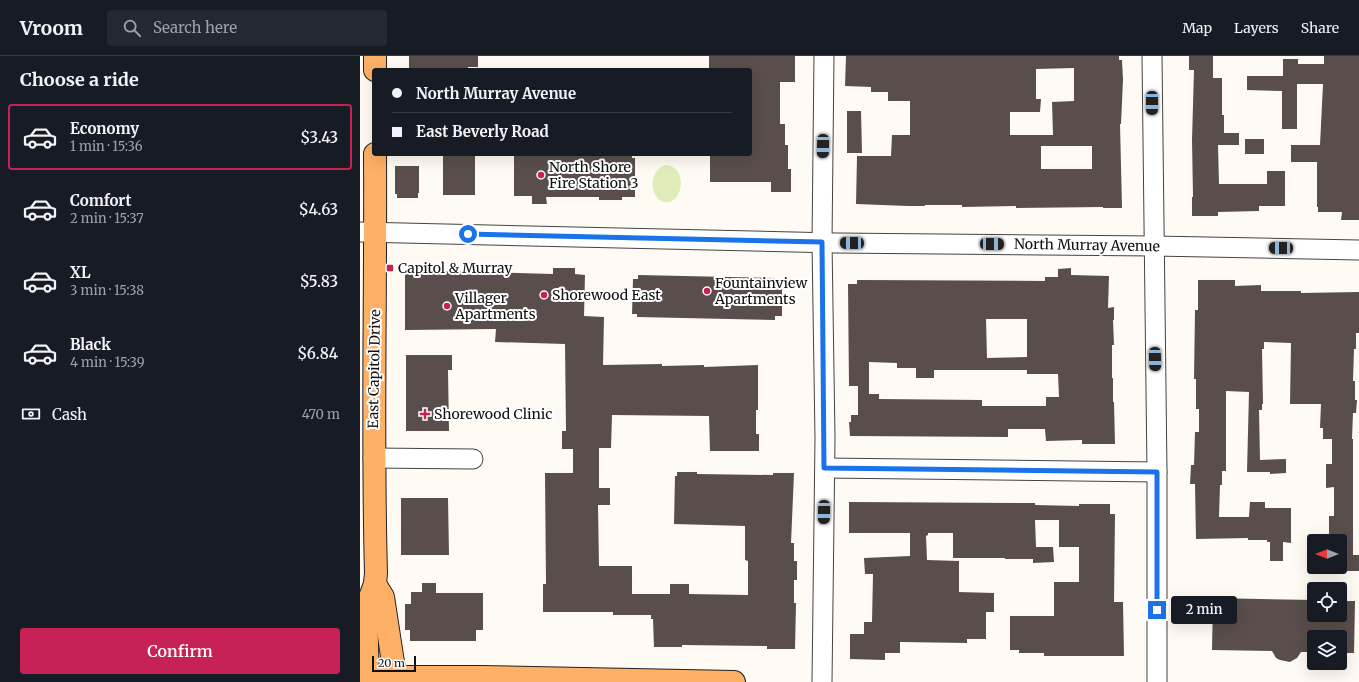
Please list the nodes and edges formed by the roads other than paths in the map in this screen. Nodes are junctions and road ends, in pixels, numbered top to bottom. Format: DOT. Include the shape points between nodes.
graph roads {
  1 [pos="375,56"];
  2 [pos="824,56"];
  3 [pos="1152,56"];
  4 [pos="375,68"];
  5 [pos="375,156"];
  6 [pos="368,232"];
  7 [pos="822,242"];
  8 [pos="1154,246"];
  9 [pos="1359,250"];
  10 [pos="374,458"];
  11 [pos="474,459"];
  12 [pos="824,468"];
  13 [pos="1157,472"];
  14 [pos="375,584"];
  15 [pos="365,678"];
  16 [pos="395,679"];
  17 [pos="453,679"];
  18 [pos="734,682"];
  19 [pos="822,682"];
  20 [pos="1157,682"];
  1 -- 4 [label="main road"];
  2 -- 7 [label="street"];
  3 -- 8 [label="street"];
  5 -- 6 [label="main road, East Capitol Drive"];
  6 -- 7 [label="street, North Murray Avenue"];
  6 -- 10 [label="main road, East Capitol Drive"];
  7 -- 8 [label="street, North Murray Avenue"];
  7 -- 12 [label="street"];
  8 -- 9 [label="street, North Murray Avenue"];
  8 -- 13 [label="street"];
  10 -- 11 [label="street"];
  10 -- 14 [label="main road, East Capitol Drive"];
  12 -- 13 [label="street"];
  12 -- 19 [label="street"];
  13 -- 20 [label="street"];
  14 -- 15 [label="main road, East Capitol Drive" via="366,608"];
  14 -- 16 [label="main road, East Capitol Drive" via="383,597"];
  15 -- 16 [label="main road"];
  16 -- 17 [label="main road"];
  17 -- 18 [label="main road"];
}
